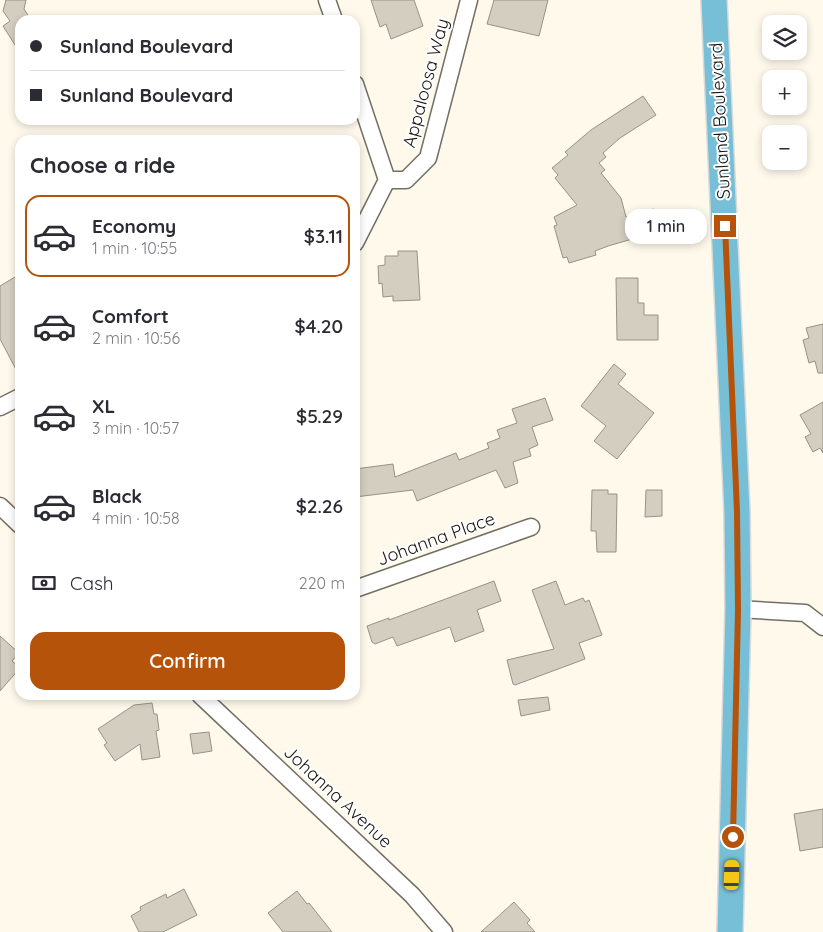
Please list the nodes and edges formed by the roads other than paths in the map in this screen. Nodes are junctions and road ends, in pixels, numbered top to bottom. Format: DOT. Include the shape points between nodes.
graph roads {
  1 [pos="327,0"];
  2 [pos="469,0"];
  3 [pos="714,0"];
  4 [pos="332,15"];
  5 [pos="360,99"];
  6 [pos="387,180"];
  7 [pos="360,233"];
  8 [pos="15,399"];
  9 [pos="0,408"];
  10 [pos="0,506"];
  11 [pos="15,520"];
  12 [pos="531,526"];
  13 [pos="360,587"];
  14 [pos="738,610"];
  15 [pos="823,627"];
  16 [pos="205,700"];
  17 [pos="444,932"];
  18 [pos="730,932"];
  1 -- 4 [label="street"];
  2 -- 6 [label="street, Appaloosa Way" via="428,158 406,180"];
  3 -- 14 [label="main road, Sunland Boulevard" via="736,447"];
  5 -- 6 [label="street"];
  6 -- 7 [label="street"];
  8 -- 9 [label="street"];
  10 -- 11 [label="street"];
  12 -- 13 [label="street, Johanna Place"];
  14 -- 15 [label="street" via="805,613"];
  14 -- 18 [label="main road, Sunland Boulevard"];
  16 -- 17 [label="street, Johanna Avenue" via="412,895"];
}
